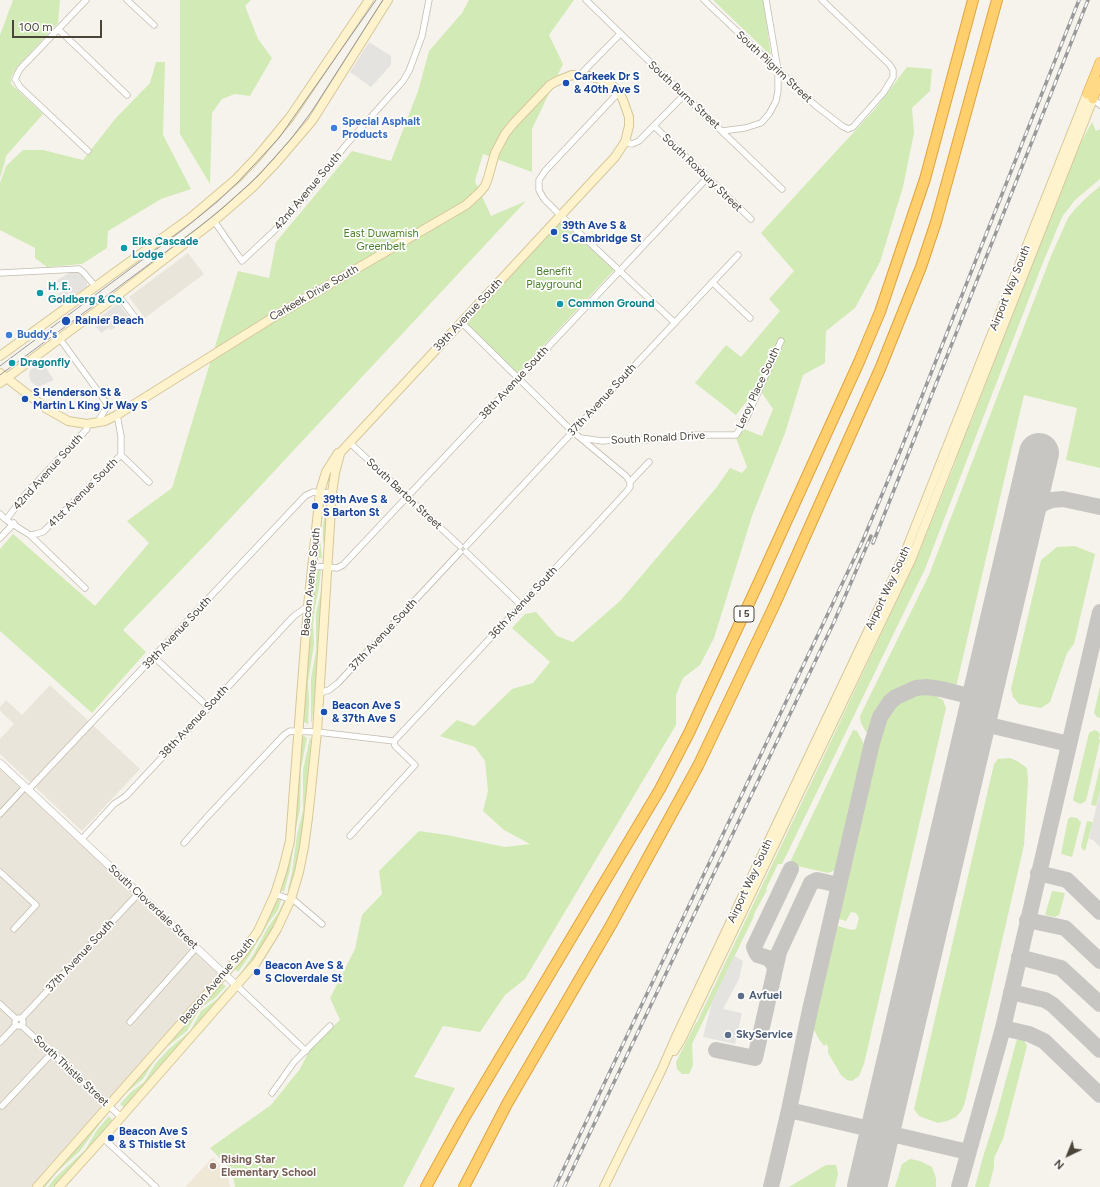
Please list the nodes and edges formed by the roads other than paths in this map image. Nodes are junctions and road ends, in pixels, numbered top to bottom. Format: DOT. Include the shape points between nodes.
graph roads {
  1 [pos="86,0"];
  2 [pos="127,0"];
  3 [pos="369,0"];
  4 [pos="388,0"];
  5 [pos="429,0"];
  6 [pos="586,0"];
  7 [pos="704,0"];
  8 [pos="766,0"];
  9 [pos="822,0"];
  10 [pos="973,0"];
  11 [pos="997,0"];
  12 [pos="154,25"];
  13 [pos="58,29"];
  14 [pos="620,34"];
  15 [pos="1100,62"];
  16 [pos="778,70"];
  17 [pos="580,75"];
  18 [pos="1100,81"];
  19 [pos="619,92"];
  20 [pos="127,95"];
  21 [pos="684,95"];
  22 [pos="1090,96"];
  23 [pos="1100,105"];
  24 [pos="654,126"];
  25 [pos="722,131"];
  26 [pos="625,142"];
  27 [pos="88,151"];
  28 [pos="597,178"];
  29 [pos="707,178"];
  30 [pos="782,188"];
  31 [pos="561,216"];
  32 [pos="751,219"];
  33 [pos="214,221"];
  34 [pos="738,255"];
  35 [pos="620,270"];
  36 [pos="0,273"];
  37 [pos="712,282"];
  38 [pos="96,287"];
  39 [pos="118,295"];
  40 [pos="134,316"];
  41 [pos="750,318"];
  42 [pos="461,322"];
  43 [pos="675,323"];
  44 [pos="60,339"];
  45 [pos="781,341"];
  46 [pos="0,356"];
  47 [pos="2,378"];
  48 [pos="519,378"];
  49 [pos="117,415"];
  50 [pos="92,423"];
  51 [pos="572,431"];
  52 [pos="736,435"];
  53 [pos="581,438"];
  54 [pos="349,442"];
  55 [pos="340,453"];
  56 [pos="121,455"];
  57 [pos="649,462"];
  58 [pos="149,482"];
  59 [pos="630,482"];
  60 [pos="320,492"];
  61 [pos="332,493"];
  62 [pos="406,497"];
  63 [pos="0,514"];
  64 [pos="6,520"];
  65 [pos="14,523"];
  66 [pos="30,535"];
  67 [pos="0,538"];
  68 [pos="463,549"];
  69 [pos="313,566"];
  70 [pos="328,568"];
  71 [pos="85,588"];
  72 [pos="521,605"];
  73 [pos="308,606"];
  74 [pos="154,657"];
  75 [pos="319,693"];
  76 [pos="208,707"];
  77 [pos="298,731"];
  78 [pos="316,732"];
  79 [pos="394,741"];
  80 [pos="0,763"];
  81 [pos="27,789"];
  82 [pos="0,814"];
  83 [pos="350,836"];
  84 [pos="81,840"];
  85 [pos="184,843"];
  86 [pos="0,872"];
  87 [pos="138,894"];
  88 [pos="275,894"];
  89 [pos="291,899"];
  90 [pos="322,924"];
  91 [pos="14,929"];
  92 [pos="196,948"];
  93 [pos="225,974"];
  94 [pos="237,986"];
  95 [pos="0,1004"];
  96 [pos="19,1022"];
  97 [pos="130,1022"];
  98 [pos="330,1026"];
  99 [pos="0,1042"];
  100 [pos="306,1051"];
  101 [pos="52,1053"];
  102 [pos="272,1094"];
  103 [pos="2,1106"];
  104 [pos="109,1106"];
  105 [pos="121,1117"];
  106 [pos="104,1138"];
  107 [pos="37,1187"];
  108 [pos="59,1187"];
  109 [pos="156,1187"];
  110 [pos="426,1187"];
  111 [pos="464,1187"];
  112 [pos="604,1187"];
  1 -- 13 [label="street"];
  2 -- 12 [label="street"];
  3 -- 38 [label="main road" via="290,117 257,157 207,205"];
  4 -- 33 [label="main road" via="312,121 252,188"];
  5 -- 33 [label="street, 42nd Avenue South" via="422,36 403,81 273,232 242,261"];
  6 -- 14 [label="street, South Burns Street"];
  7 -- 16 [label="street, South Pilgrim Street"];
  8 -- 16 [label="street"];
  9 -- 16 [label="street, South Pilgrim Street" via="889,64 893,70 893,77 884,92 853,128 848,128 830,118"];
  10 -- 110 [label="highway, I 5" via="925,179 880,312 760,580 660,789"];
  11 -- 111 [label="highway, I 5" via="921,268 880,369 775,604 698,766 611,925 507,1104"];
  13 -- 20 [label="street"];
  13 -- 27 [label="street" via="20,69 15,79 20,87"];
  14 -- 17 [label="street"];
  14 -- 21 [label="street, South Burns Street"];
  15 -- 22 [label="highway"];
  16 -- 25 [label="street" via="776,101 764,119 752,126"];
  17 -- 19 [label="main road, Carkeek Drive South" via="605,81"];
  17 -- 49 [label="main road, Carkeek Drive South" via="564,78 550,85 513,124 499,143 485,186 466,205 277,315"];
  18 -- 22 [label="highway"];
  19 -- 26 [label="main road, Carkeek Drive South" via="629,117"];
  19 -- 31 [label="street" via="539,180 539,190 544,199"];
  21 -- 24 [label="street"];
  21 -- 25 [label="street, South Burns Street"];
  22 -- 23 [label="street"];
  22 -- 112 [label="main road, Airport Way South" via="911,560 681,1040 662,1069"];
  24 -- 26 [label="street" via="637,143"];
  24 -- 29 [label="street, South Roxbury Street"];
  25 -- 30 [label="street, South Burns Street"];
  26 -- 28 [label="main road, Carkeek Drive South"];
  28 -- 31 [label="main road, 39th Avenue South"];
  29 -- 32 [label="street, South Roxbury Street"];
  29 -- 35 [label="street, 38th Avenue South"];
  31 -- 35 [label="street"];
  31 -- 42 [label="main road, 39th Avenue South"];
  33 -- 39 [label="main road"];
  34 -- 37 [label="street, 37th Avenue South"];
  35 -- 43 [label="street"];
  35 -- 48 [label="street, 38th Avenue South"];
  36 -- 38 [label="street" via="79,269"];
  37 -- 41 [label="street"];
  37 -- 43 [label="street, 37th Avenue South"];
  38 -- 46 [label="main road"];
  39 -- 40 [label="street"];
  39 -- 44 [label="main road"];
  42 -- 48 [label="street"];
  42 -- 54 [label="main road, 39th Avenue South"];
  43 -- 51 [label="street, 37th Avenue South"];
  44 -- 47 [label="main road"];
  44 -- 50 [label="street, 42nd Avenue South" via="108,405"];
  45 -- 52 [label="street, Leroy Place South" via="746,419"];
  47 -- 50 [label="main road" via="68,421"];
  48 -- 51 [label="street"];
  48 -- 62 [label="street, 38th Avenue South"];
  49 -- 50 [label="main road, Carkeek Drive South" via="105,421"];
  49 -- 56 [label="street, 41st Avenue South"];
  50 -- 64 [label="street, 42nd Avenue South" via="24,496"];
  51 -- 53 [label="street"];
  51 -- 68 [label="street, 37th Avenue South"];
  52 -- 53 [label="street, South Ronald Drive" via="602,441"];
  53 -- 59 [label="street"];
  54 -- 55 [label="main road, 39th Avenue South"];
  54 -- 62 [label="street, South Barton Street"];
  55 -- 60 [label="main road, Beacon Avenue South" via="333,459 326,472"];
  55 -- 61 [label="main road, Beacon Avenue South"];
  56 -- 58 [label="street"];
  56 -- 66 [label="street, 41st Avenue South" via="43,532"];
  57 -- 59 [label="street, 36th Avenue South"];
  59 -- 72 [label="street, 36th Avenue South" via="627,491"];
  60 -- 61 [label="street, 39th Avenue South"];
  60 -- 69 [label="main road, Beacon Avenue South"];
  60 -- 74 [label="street, 39th Avenue South" via="305,496"];
  61 -- 70 [label="main road, Beacon Avenue South"];
  62 -- 68 [label="street, South Barton Street"];
  62 -- 70 [label="street, 38th Avenue South" via="343,565"];
  63 -- 64 [label="street"];
  64 -- 65 [label="street"];
  65 -- 66 [label="street"];
  65 -- 67 [label="street, 42nd Avenue South"];
  66 -- 71 [label="street"];
  68 -- 72 [label="street, South Barton Street"];
  68 -- 75 [label="street, 37th Avenue South" via="338,684"];
  69 -- 70 [label="street, 38th Avenue South"];
  69 -- 73 [label="main road, Beacon Avenue South"];
  70 -- 75 [label="main road, Beacon Avenue South"];
  72 -- 79 [label="street, 36th Avenue South"];
  73 -- 76 [label="street, 38th Avenue South" via="294,616"];
  73 -- 77 [label="main road, Beacon Avenue South"];
  74 -- 76 [label="street"];
  74 -- 81 [label="street, 39th Avenue South"];
  75 -- 78 [label="main road, Beacon Avenue South"];
  76 -- 84 [label="street, 38th Avenue South" via="126,796 114,804"];
  77 -- 78 [label="street"];
  77 -- 85 [label="street" via="290,731 284,735"];
  77 -- 88 [label="main road, Beacon Avenue South" via="290,841"];
  78 -- 79 [label="street"];
  78 -- 89 [label="main road, Beacon Avenue South" via="304,847"];
  79 -- 83 [label="street" via="395,746 415,765"];
  80 -- 81 [label="street, South Cloverdale Street"];
  81 -- 82 [label="street, 39th Avenue South"];
  81 -- 84 [label="street, South Cloverdale Street"];
  84 -- 87 [label="street, South Cloverdale Street"];
  86 -- 91 [label="street" via="36,906"];
  87 -- 92 [label="street, South Cloverdale Street"];
  87 -- 96 [label="street, 37th Avenue South"];
  88 -- 89 [label="street"];
  88 -- 93 [label="main road, Beacon Avenue South" via="258,931"];
  89 -- 90 [label="street"];
  89 -- 94 [label="main road, Beacon Avenue South" via="267,946"];
  92 -- 93 [label="street, South Cloverdale Street"];
  92 -- 97 [label="street"];
  93 -- 94 [label="street, South Cloverdale Street"];
  93 -- 104 [label="main road, Beacon Avenue South"];
  94 -- 100 [label="street, South Cloverdale Street"];
  94 -- 105 [label="main road, Beacon Avenue South"];
  95 -- 96 [label="street, South Thistle Street"];
  96 -- 99 [label="street, 37th Avenue South"];
  96 -- 101 [label="street, South Thistle Street"];
  98 -- 100 [label="street"];
  100 -- 102 [label="street" via="294,1062"];
  101 -- 103 [label="street"];
  101 -- 104 [label="street, South Thistle Street"];
  104 -- 105 [label="street, South Thistle Street"];
  104 -- 107 [label="main road, Beacon Avenue South"];
  105 -- 106 [label="main road, Beacon Avenue South"];
  106 -- 108 [label="main road, Beacon Avenue South"];
  106 -- 109 [label="street"];
}
